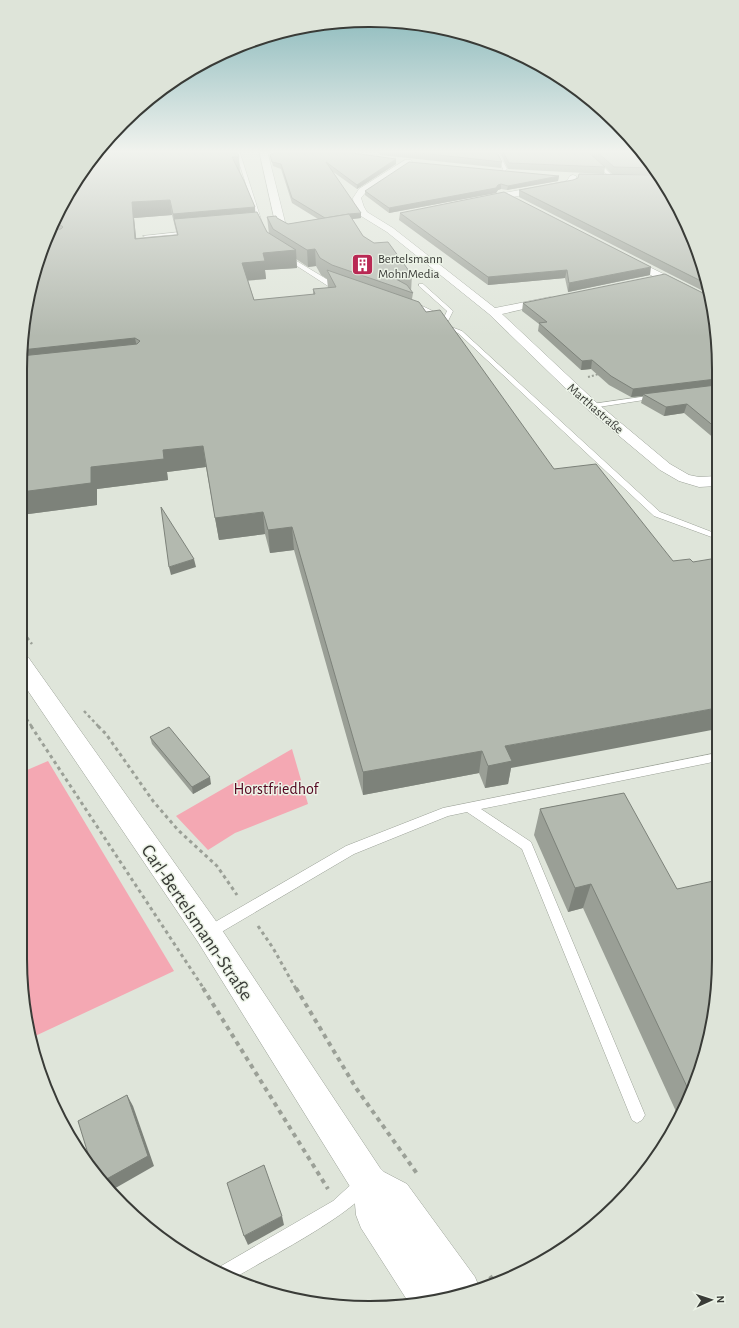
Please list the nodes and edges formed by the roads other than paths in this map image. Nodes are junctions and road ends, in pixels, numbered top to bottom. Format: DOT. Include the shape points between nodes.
graph roads {
  1 [pos="257,212"];
  2 [pos="278,212"];
  3 [pos="364,212"];
  4 [pos="390,218"];
  5 [pos="374,221"];
  6 [pos="360,224"];
  7 [pos="261,225"];
  8 [pos="254,226"];
  9 [pos="199,231"];
  10 [pos="264,232"];
  11 [pos="308,234"];
  12 [pos="145,236"];
  13 [pos="277,251"];
  14 [pos="615,252"];
  15 [pos="663,277"];
  16 [pos="648,280"];
  17 [pos="421,285"];
  18 [pos="345,291"];
  19 [pos="690,291"];
  20 [pos="564,297"];
  21 [pos="405,299"];
  22 [pos="493,312"];
  23 [pos="431,322"];
  24 [pos="441,325"];
  25 [pos="660,397"];
  26 [pos="592,406"];
  27 [pos="712,482"];
  28 [pos="712,535"];
  29 [pos="27,654"];
  30 [pos="712,758"];
  31 [pos="469,807"];
  32 [pos="208,933"];
  33 [pos="637,1115"];
  34 [pos="369,1183"];
  35 [pos="229,1271"];
  36 [pos="475,1282"];
  37 [pos="427,1296"];
  1 -- 7 [label="lane"];
  2 -- 11 [label="street" via="282,231 289,236"];
  3 -- 5 [label="street, Marthastraße"];
  4 -- 5 [label="street"];
  5 -- 6 [label="street"];
  5 -- 22 [label="street, Marthastraße" via="390,230"];
  7 -- 8 [label="lane"];
  7 -- 10 [label="lane"];
  9 -- 12 [label="lane"];
  13 -- 18 [label="lane" via="330,285"];
  14 -- 15 [label="street"];
  15 -- 16 [label="street"];
  15 -- 19 [label="street"];
  17 -- 24 [label="lane" via="450,310"];
  20 -- 22 [label="street"];
  21 -- 24 [label="lane" via="439,316"];
  22 -- 26 [label="street, Marthastraße"];
  23 -- 24 [label="lane"];
  24 -- 28 [label="lane" via="460,332 657,514"];
  25 -- 26 [label="lane"];
  26 -- 27 [label="street, Marthastraße" via="666,467 684,478"];
  29 -- 32 [label="main road, Carl-Bertelsmann-Straße"];
  30 -- 31 [label="lane"];
  31 -- 32 [label="lane" via="447,811 350,850"];
  31 -- 33 [label="lane" via="527,846"];
  32 -- 34 [label="main road, Carl-Bertelsmann-Straße"];
  34 -- 35 [label="lane" via="339,1207"];
  34 -- 36 [label="main road" via="394,1197"];
  34 -- 37 [label="main road, Carl-Bertelsmann-Straße" via="374,1215"];
}
